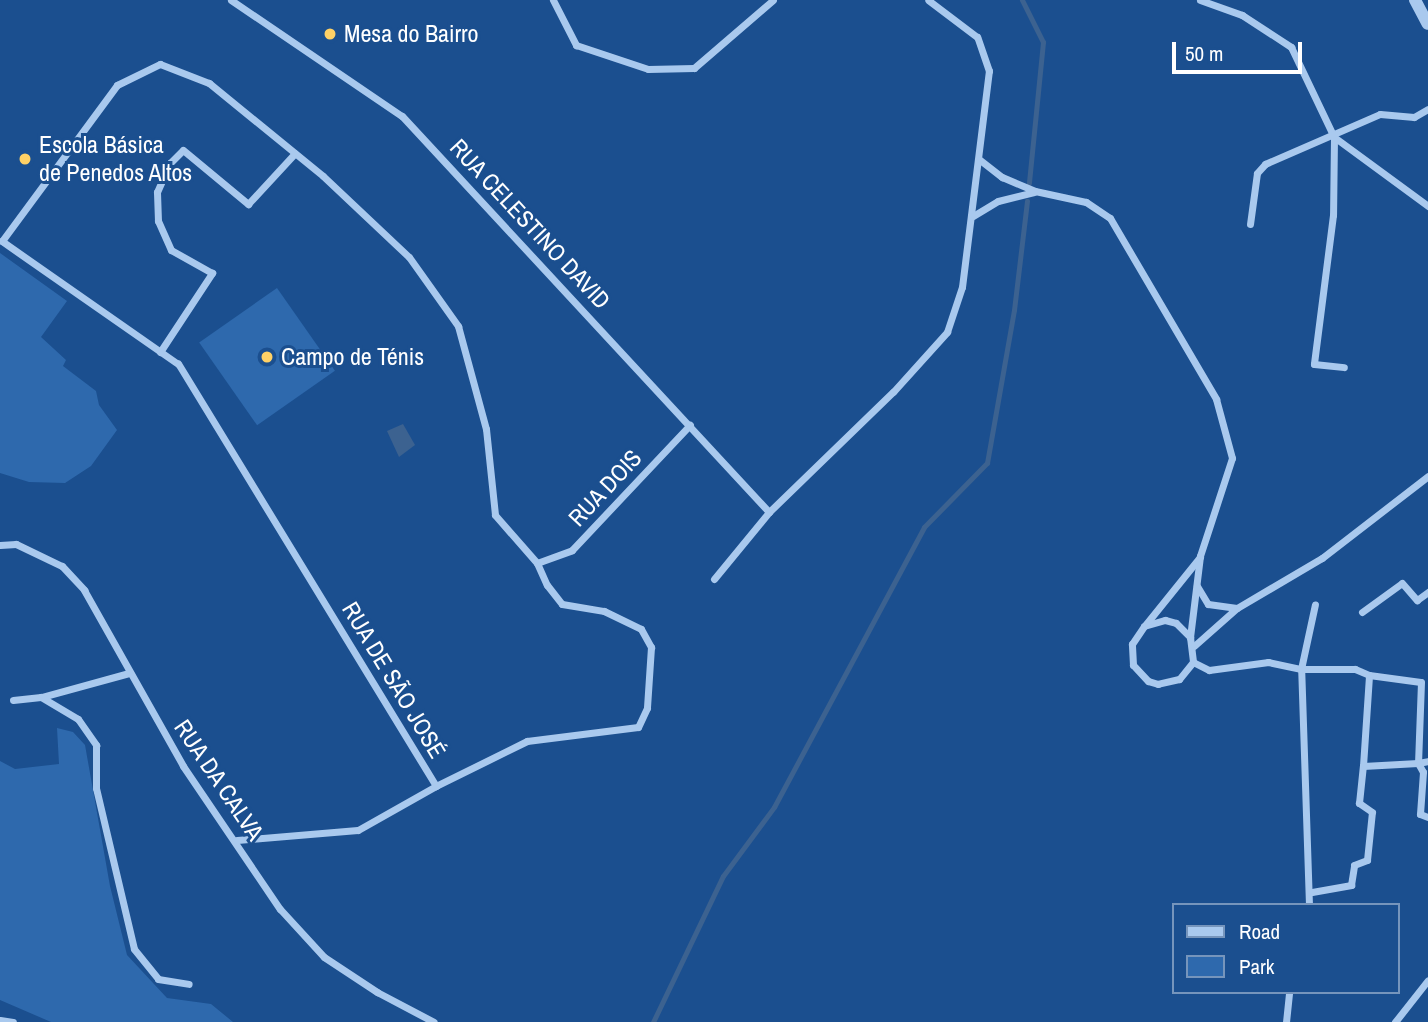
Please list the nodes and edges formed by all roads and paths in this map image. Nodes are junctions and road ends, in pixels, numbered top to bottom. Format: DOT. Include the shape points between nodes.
graph roads {
  1 [pos="231,0"];
  2 [pos="553,0"];
  3 [pos="773,0"];
  4 [pos="928,0"];
  5 [pos="1200,0"];
  6 [pos="1415,0"];
  7 [pos="1428,24"];
  8 [pos="1428,109"];
  9 [pos="1334,137"];
  10 [pos="295,153"];
  11 [pos="981,160"];
  12 [pos="1035,191"];
  13 [pos="1428,206"];
  14 [pos="973,216"];
  15 [pos="1250,224"];
  16 [pos="1,242"];
  17 [pos="160,352"];
  18 [pos="1344,367"];
  19 [pos="690,425"];
  20 [pos="1428,476"];
  21 [pos="769,512"];
  22 [pos="0,545"];
  23 [pos="1200,556"];
  24 [pos="537,563"];
  25 [pos="714,579"];
  26 [pos="1197,584"];
  27 [pos="1428,592"];
  28 [pos="1315,604"];
  29 [pos="1237,608"];
  30 [pos="1362,612"];
  31 [pos="1144,626"];
  32 [pos="1190,637"];
  33 [pos="1194,646"];
  34 [pos="1193,662"];
  35 [pos="1301,669"];
  36 [pos="129,673"];
  37 [pos="1369,675"];
  38 [pos="1424,682"];
  39 [pos="41,697"];
  40 [pos="13,700"];
  41 [pos="1428,761"];
  42 [pos="1418,763"];
  43 [pos="1363,766"];
  44 [pos="436,786"];
  45 [pos="1428,817"];
  46 [pos="237,840"];
  47 [pos="1312,892"];
  48 [pos="1309,903"];
  49 [pos="1428,981"];
  50 [pos="189,984"];
  51 [pos="1289,994"];
  52 [pos="0,1020"];
  53 [pos="13,1022"];
  54 [pos="434,1022"];
  55 [pos="1286,1022"];
  56 [pos="1395,1022"];
  1 -- 19 [label="street, RUA CELESTINO DAVID" via="402,116"];
  2 -- 3 [label="street" via="576,45 648,69 694,68"];
  4 -- 11 [label="street" via="977,37 989,71"];
  5 -- 9 [label="street" via="1242,15 1291,47"];
  6 -- 7 [label="street"];
  8 -- 9 [label="street" via="1414,117 1380,114"];
  9 -- 13 [label="street"];
  9 -- 15 [label="street" via="1265,164 1257,173"];
  9 -- 18 [label="street" via="1333,215 1314,363"];
  10 -- 16 [label="street, RUA DE SÃO JOSÉ" via="209,83 160,64 117,85"];
  10 -- 17 [label="street" via="248,204 183,150 170,163 157,192 158,221 171,250 212,273"];
  10 -- 24 [label="street, RUA DE SÃO JOSÉ" via="409,257 458,326 486,429 495,515"];
  11 -- 12 [label="street" via="1002,177"];
  11 -- 14 [label="street"];
  12 -- 14 [label="street" via="998,201"];
  12 -- 23 [label="street" via="1086,202 1110,218 1216,399 1232,458"];
  14 -- 21 [label="street" via="962,287 947,332 893,392"];
  16 -- 17 [label="street, RUA DE SÃO JOSÉ"];
  17 -- 44 [label="street, RUA DE SÃO JOSÉ" via="178,364"];
  19 -- 21 [label="street, RUA CELESTINO DAVID"];
  19 -- 24 [label="street, RUA DOIS" via="572,550"];
  20 -- 29 [label="street" via="1322,558"];
  21 -- 25 [label="street"];
  22 -- 36 [label="street, RUA DA CALVA" via="16,544 62,566 84,590"];
  23 -- 26 [label="street"];
  23 -- 31 [label="street"];
  24 -- 44 [label="street, RUA DE SÃO JOSÉ" via="562,604 604,611 641,629 651,647 647,708 638,727 625,732 527,741"];
  26 -- 29 [label="street" via="1208,604"];
  26 -- 32 [label="street"];
  27 -- 30 [label="street" via="1418,600 1402,583"];
  28 -- 35 [label="street"];
  29 -- 33 [label="street"];
  31 -- 32 [label="street" via="1165,620 1176,623"];
  31 -- 34 [label="street" via="1136,634 1130,654 1139,674 1148,681 1179,680"];
  32 -- 33 [label="street"];
  33 -- 34 [label="street"];
  34 -- 35 [label="street" via="1209,670 1268,662"];
  35 -- 37 [label="street" via="1355,669"];
  35 -- 47 [label="street"];
  36 -- 39 [label="street"];
  36 -- 46 [label="street, RUA DA CALVA" via="183,766"];
  37 -- 38 [label="street"];
  37 -- 43 [label="street"];
  38 -- 42 [label="street"];
  39 -- 40 [label="street"];
  39 -- 50 [label="street" via="78,719 96,745 96,788 134,948 159,979"];
  41 -- 42 [label="street"];
  42 -- 43 [label="street"];
  42 -- 45 [label="street" via="1423,772 1420,814"];
  43 -- 47 [label="street" via="1359,803 1372,812 1367,860 1354,865 1351,885"];
  44 -- 46 [label="street" via="358,830"];
  46 -- 54 [label="street, RUA DA CALVA" via="280,909 324,957"];
  47 -- 48 [label="street"];
  49 -- 56 [label="street"];
  51 -- 55 [label="street"];
  52 -- 53 [label="street"];
}
